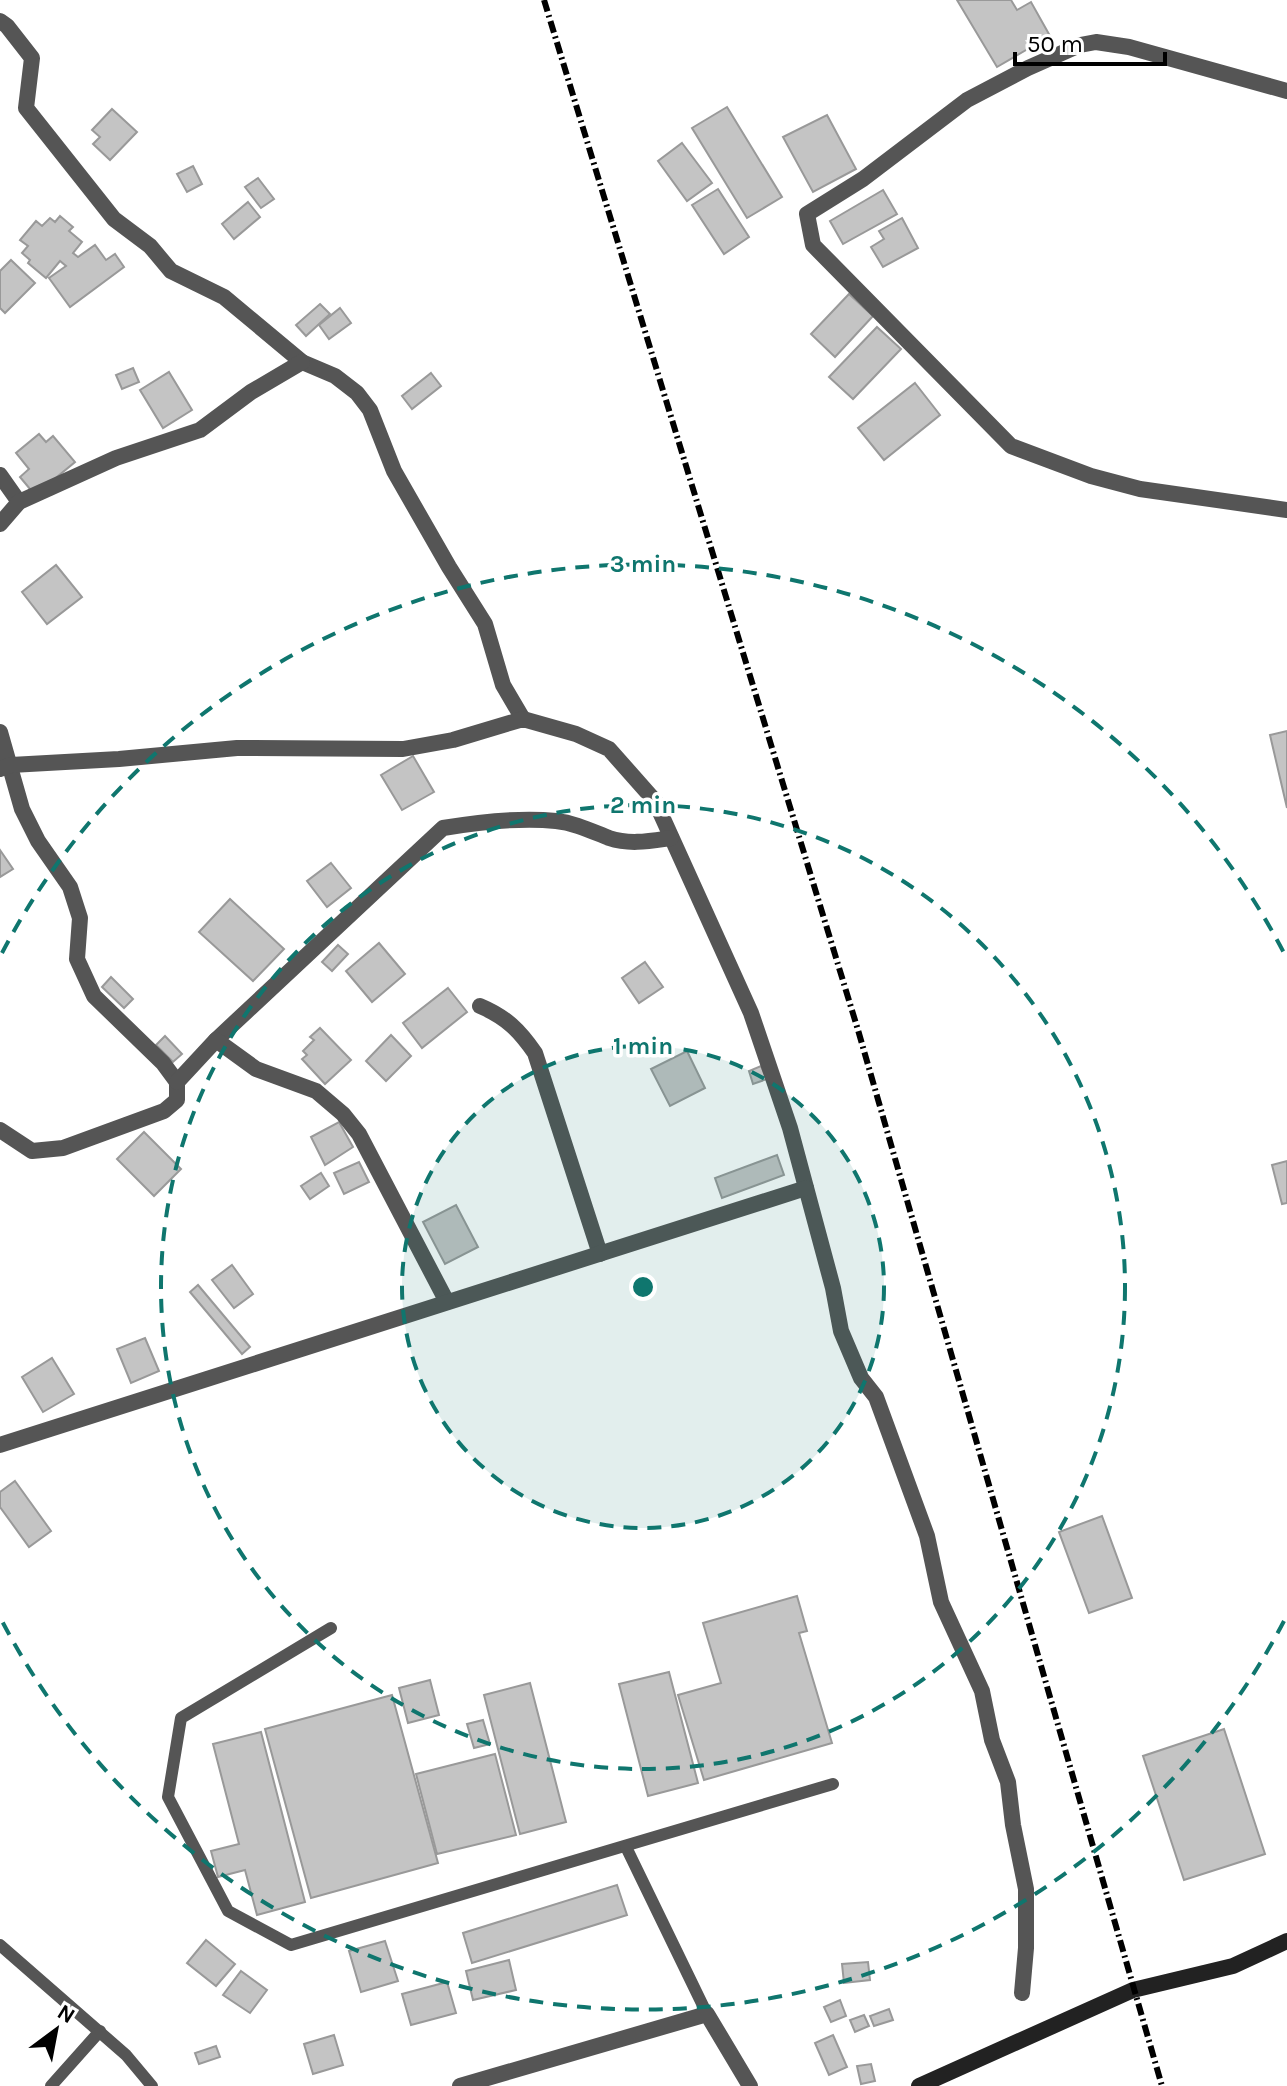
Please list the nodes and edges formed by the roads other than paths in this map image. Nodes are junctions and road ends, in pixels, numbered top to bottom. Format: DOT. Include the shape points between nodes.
graph roads {
  1 [pos="0,21"];
  2 [pos="1287,91"];
  3 [pos="302,362"];
  4 [pos="0,475"];
  5 [pos="19,502"];
  6 [pos="1287,510"];
  7 [pos="0,524"];
  8 [pos="523,719"];
  9 [pos="0,732"];
  10 [pos="4,765"];
  11 [pos="671,838"];
  12 [pos="480,1006"];
  13 [pos="216,1040"];
  14 [pos="177,1082"];
  15 [pos="0,1130"];
  16 [pos="806,1188"];
  17 [pos="600,1254"];
  18 [pos="447,1302"];
  19 [pos="0,1445"];
  20 [pos="331,1628"];
  21 [pos="833,1784"];
  22 [pos="626,1847"];
  23 [pos="1287,1941"];
  24 [pos="0,1945"];
  25 [pos="1022,1993"];
  26 [pos="707,2014"];
  27 [pos="100,2031"];
  28 [pos="51,2086"];
  29 [pos="152,2086"];
  30 [pos="460,2086"];
  31 [pos="750,2086"];
  32 [pos="919,2086"];
  1 -- 3 [label="street" via="32,58 26,108 114,219 150,246 171,271 224,297"];
  2 -- 6 [label="street" via="1129,47 1080,45 967,100 807,214 813,245 1011,446 1140,489"];
  3 -- 5 [label="street" via="200,430 116,458"];
  3 -- 8 [label="street" via="335,376 370,410 394,471 485,624 503,685"];
  4 -- 5 [label="street"];
  5 -- 7 [label="street"];
  8 -- 10 [label="street" via="403,749 237,748"];
  8 -- 11 [label="street" via="609,749 655,801"];
  9 -- 10 [label="street"];
  10 -- 14 [label="street" via="38,841 70,887 80,918 77,959 94,996"];
  11 -- 13 [label="street" via="639,843 611,839 584,826 555,821 443,828"];
  11 -- 16 [label="street" via="751,1013"];
  12 -- 17 [label="street" via="519,1030 535,1053"];
  13 -- 14 [label="street"];
  13 -- 18 [label="street" via="256,1069 316,1091 343,1114 359,1134"];
  14 -- 15 [label="street" via="177,1100 164,1111 63,1148 32,1151"];
  16 -- 17 [label="street"];
  16 -- 25 [label="street" via="841,1331 892,1440 927,1536 941,1602 982,1691 1008,1782 1026,1889"];
  17 -- 18 [label="street"];
  18 -- 19 [label="street"];
  20 -- 22 [label="lane" via="181,1718 168,1797 228,1911 291,1945"];
  21 -- 22 [label="lane"];
  22 -- 26 [label="lane"];
  23 -- 32 [label="main road" via="1233,1966 1133,1990"];
  24 -- 27 [label="lane"];
  26 -- 30 [label="street"];
  26 -- 31 [label="street"];
  27 -- 28 [label="lane"];
  27 -- 29 [label="lane"];
}
